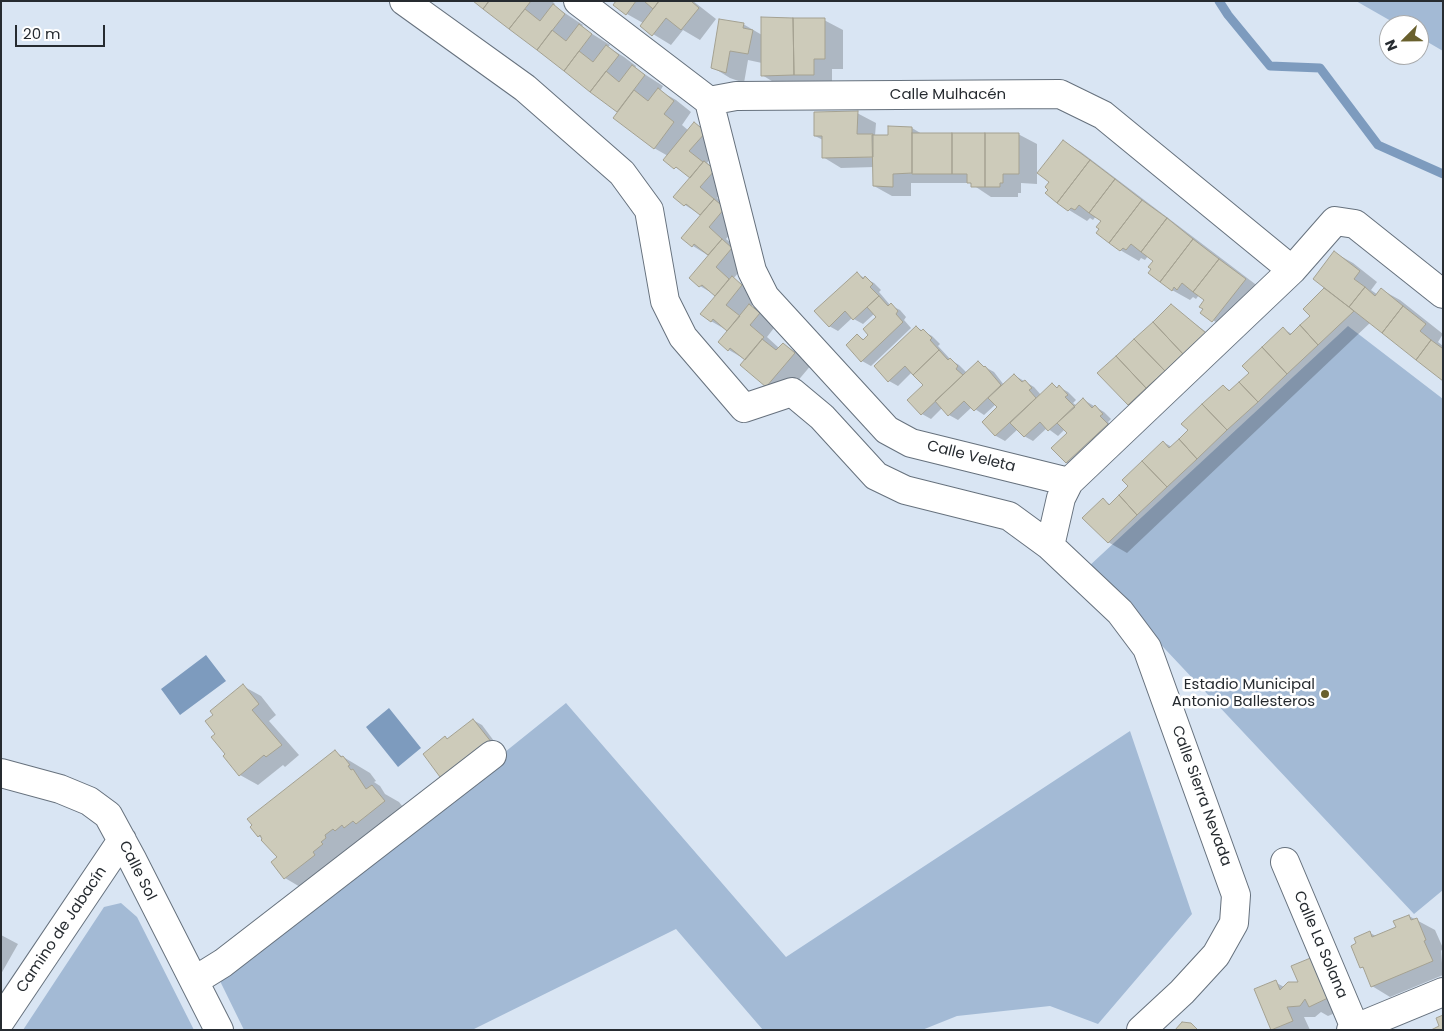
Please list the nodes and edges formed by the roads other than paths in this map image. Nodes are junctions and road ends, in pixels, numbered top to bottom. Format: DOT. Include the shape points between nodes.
graph roads {
  1 [pos="404,1"];
  2 [pos="578,1"];
  3 [pos="709,101"];
  4 [pos="1292,270"];
  5 [pos="1443,294"];
  6 [pos="1069,482"];
  7 [pos="1050,546"];
  8 [pos="492,755"];
  9 [pos="1,773"];
  10 [pos="122,840"];
  11 [pos="1285,862"];
  12 [pos="194,980"];
  13 [pos="1443,992"];
  14 [pos="1,1020"];
  15 [pos="1386,1023"];
  16 [pos="1353,1029"];
  17 [pos="219,1030"];
  18 [pos="1140,1030"];
  1 -- 7 [label="street, Calle Sierra Nevada" via="525,88 622,172 649,210 665,301 682,337 744,408 792,392 822,417 876,476 905,490 1009,516"];
  2 -- 3 [label="street"];
  3 -- 4 [label="street, Calle Mulhacén" via="736,96 1060,94 1103,114"];
  3 -- 6 [label="street, Calle Veleta" via="752,271 765,297 887,430 911,442"];
  4 -- 5 [label="street" via="1336,221 1355,224"];
  4 -- 6 [label="street"];
  6 -- 7 [label="street" via="1061,498"];
  7 -- 18 [label="street, Calle Sierra Nevada" via="1120,612 1147,648 1236,895 1234,923 1216,956"];
  8 -- 12 [label="street" via="223,963"];
  9 -- 10 [label="street, Calle Sol" via="60,789 89,801 108,815"];
  10 -- 12 [label="street, Calle Sol"];
  10 -- 14 [label="street, Camino de Jabacín"];
  11 -- 16 [label="street, Calle La Solana"];
  12 -- 17 [label="street, Calle Sol"];
  13 -- 15 [label="street, Calle La Solana"];
  15 -- 16 [label="street, Calle La Solana"];
}
